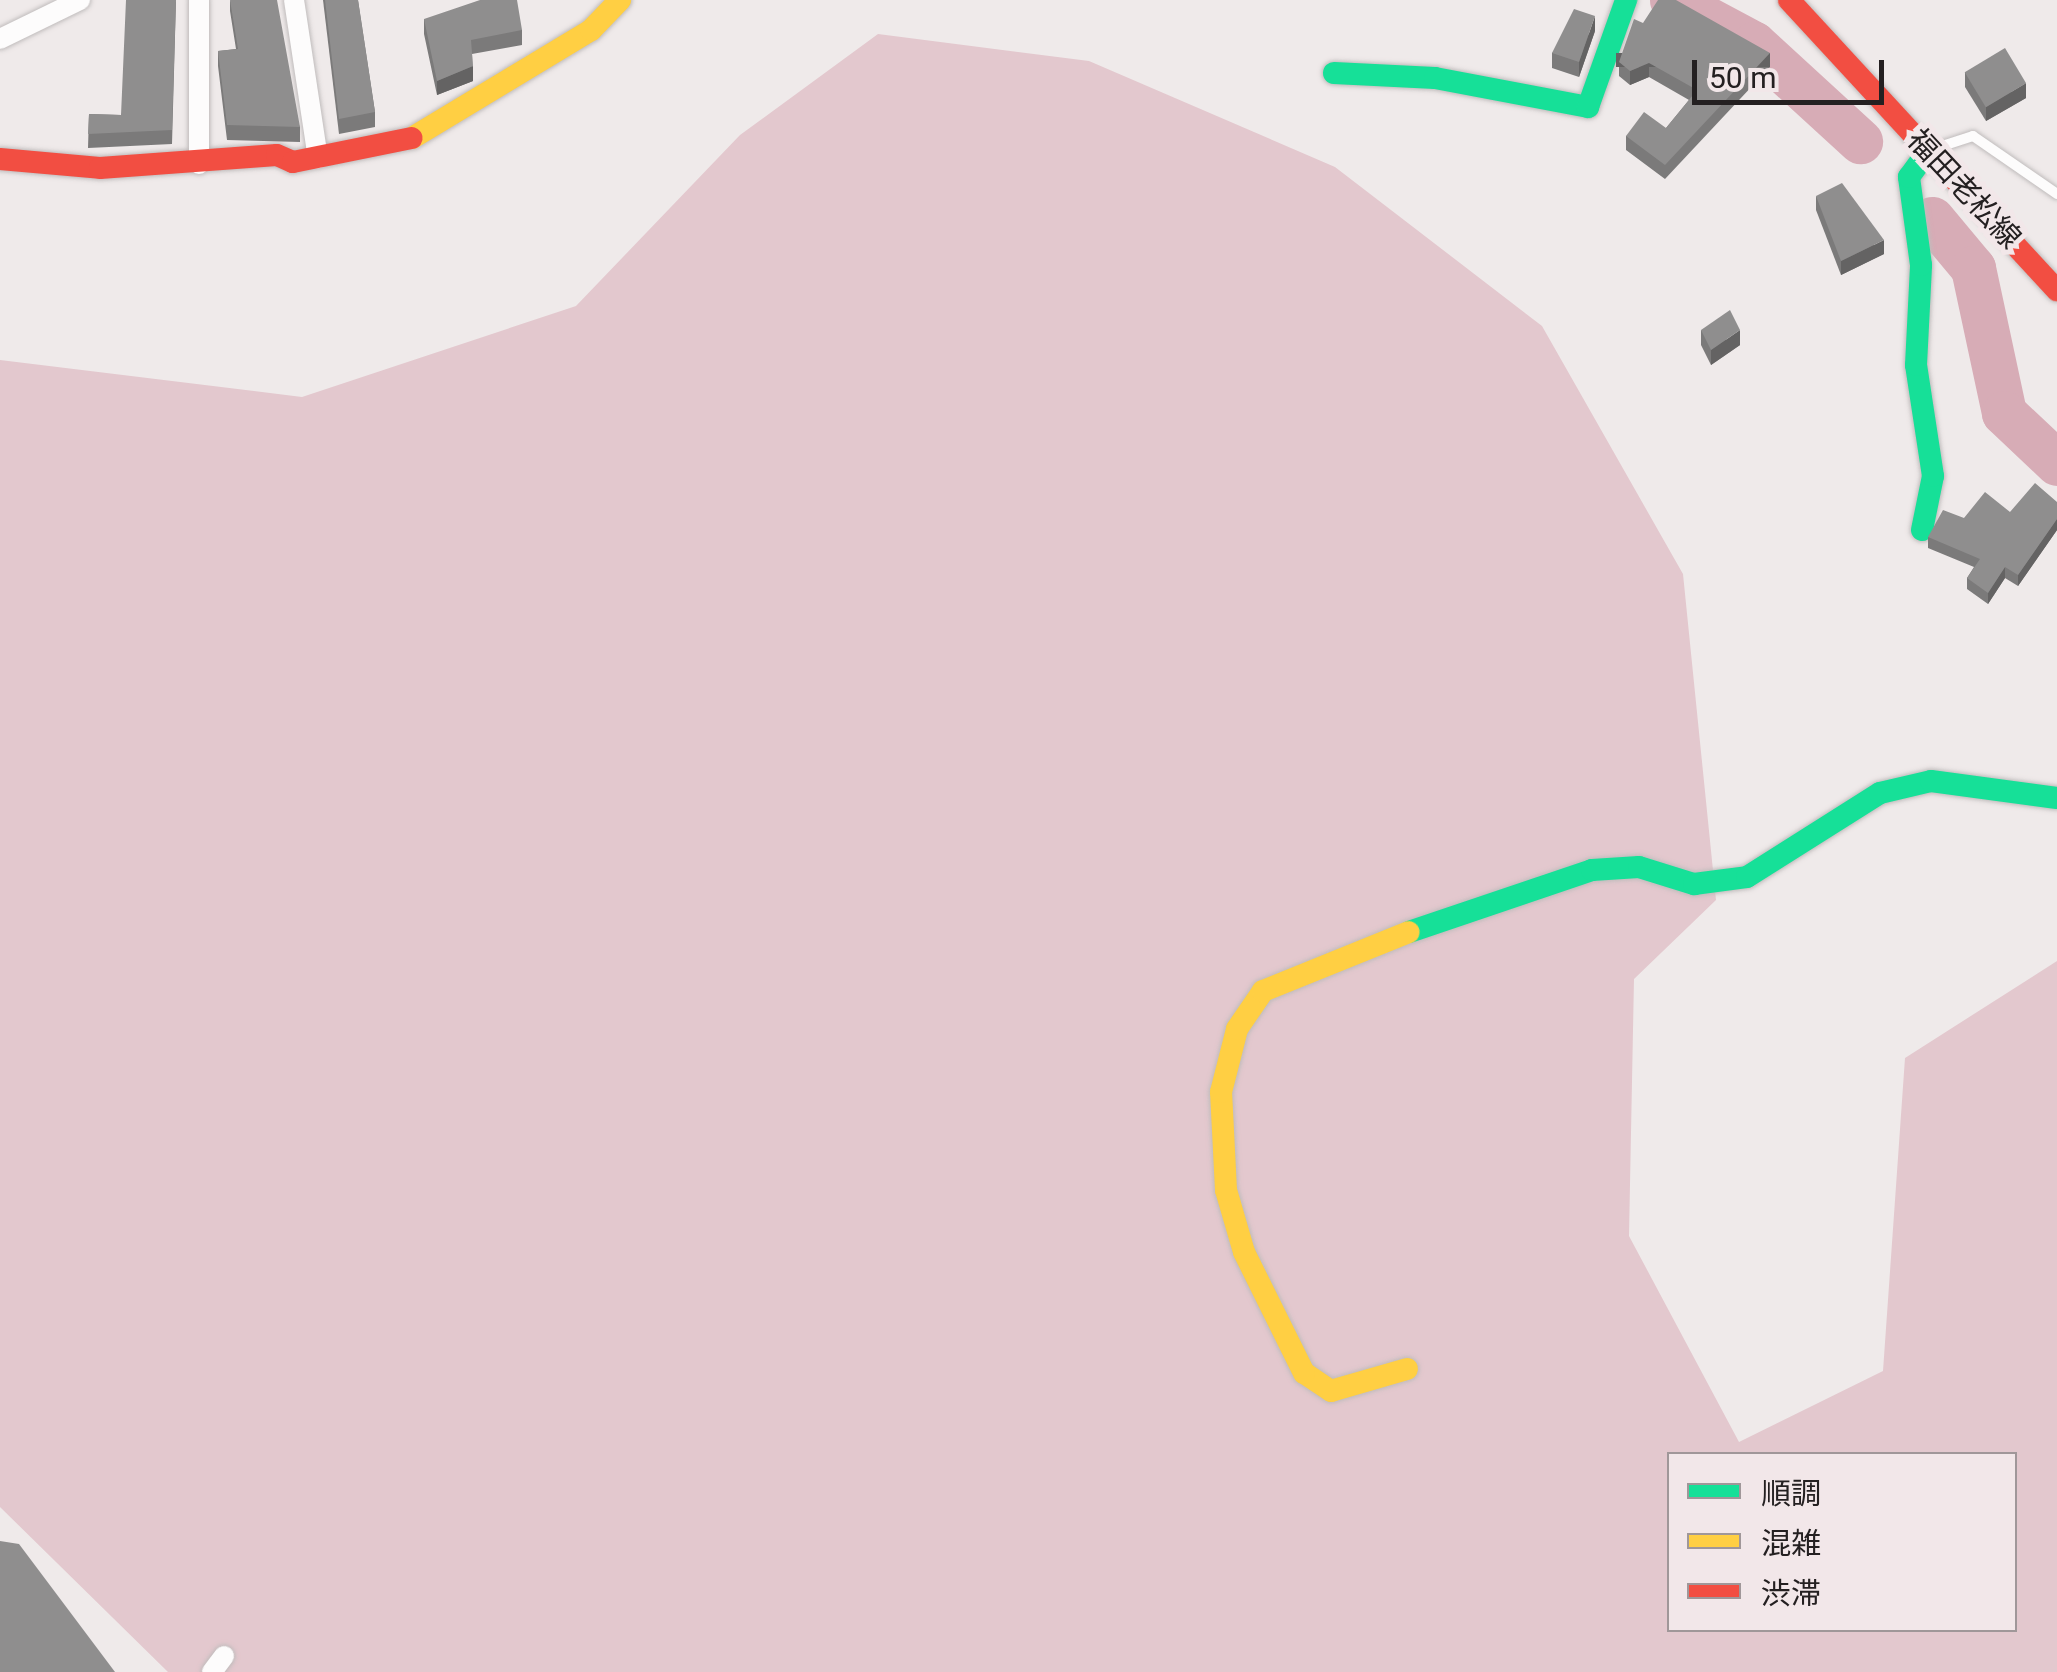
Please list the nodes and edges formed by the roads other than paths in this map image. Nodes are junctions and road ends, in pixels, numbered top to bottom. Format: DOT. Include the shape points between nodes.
graph roads {
  1 [pos="80,0"];
  2 [pos="199,0"];
  3 [pos="294,0"];
  4 [pos="620,0"];
  5 [pos="1626,0"];
  6 [pos="1789,0"];
  7 [pos="0,40"];
  8 [pos="1334,73"];
  9 [pos="1928,151"];
  10 [pos="318,158"];
  11 [pos="0,159"];
  12 [pos="199,164"];
  13 [pos="2057,194"];
  14 [pos="2057,290"];
  15 [pos="1922,530"];
  16 [pos="2057,798"];
  17 [pos="1407,1370"];
  1 -- 7 [label="street"];
  2 -- 12 [label="street"];
  3 -- 10 [label="street"];
  4 -- 10 [label="street" via="592,30 454,123"];
  5 -- 8 [label="street" via="1588,106 1435,78"];
  6 -- 9 [label="street, 福田老松線"];
  9 -- 13 [label="lane" via="1973,136"];
  9 -- 14 [label="street, 福田老松線"];
  9 -- 15 [label="street" via="1909,177 1908,207 1921,265 1916,365 1933,476"];
  10 -- 12 [label="street"];
  11 -- 12 [label="street"];
  16 -- 17 [label="street" via="1931,781 1880,793 1747,877 1694,884 1639,867 1592,870 1330,959 1263,992 1237,1029 1221,1092 1226,1190 1244,1252 1304,1373 1331,1391"];
}
